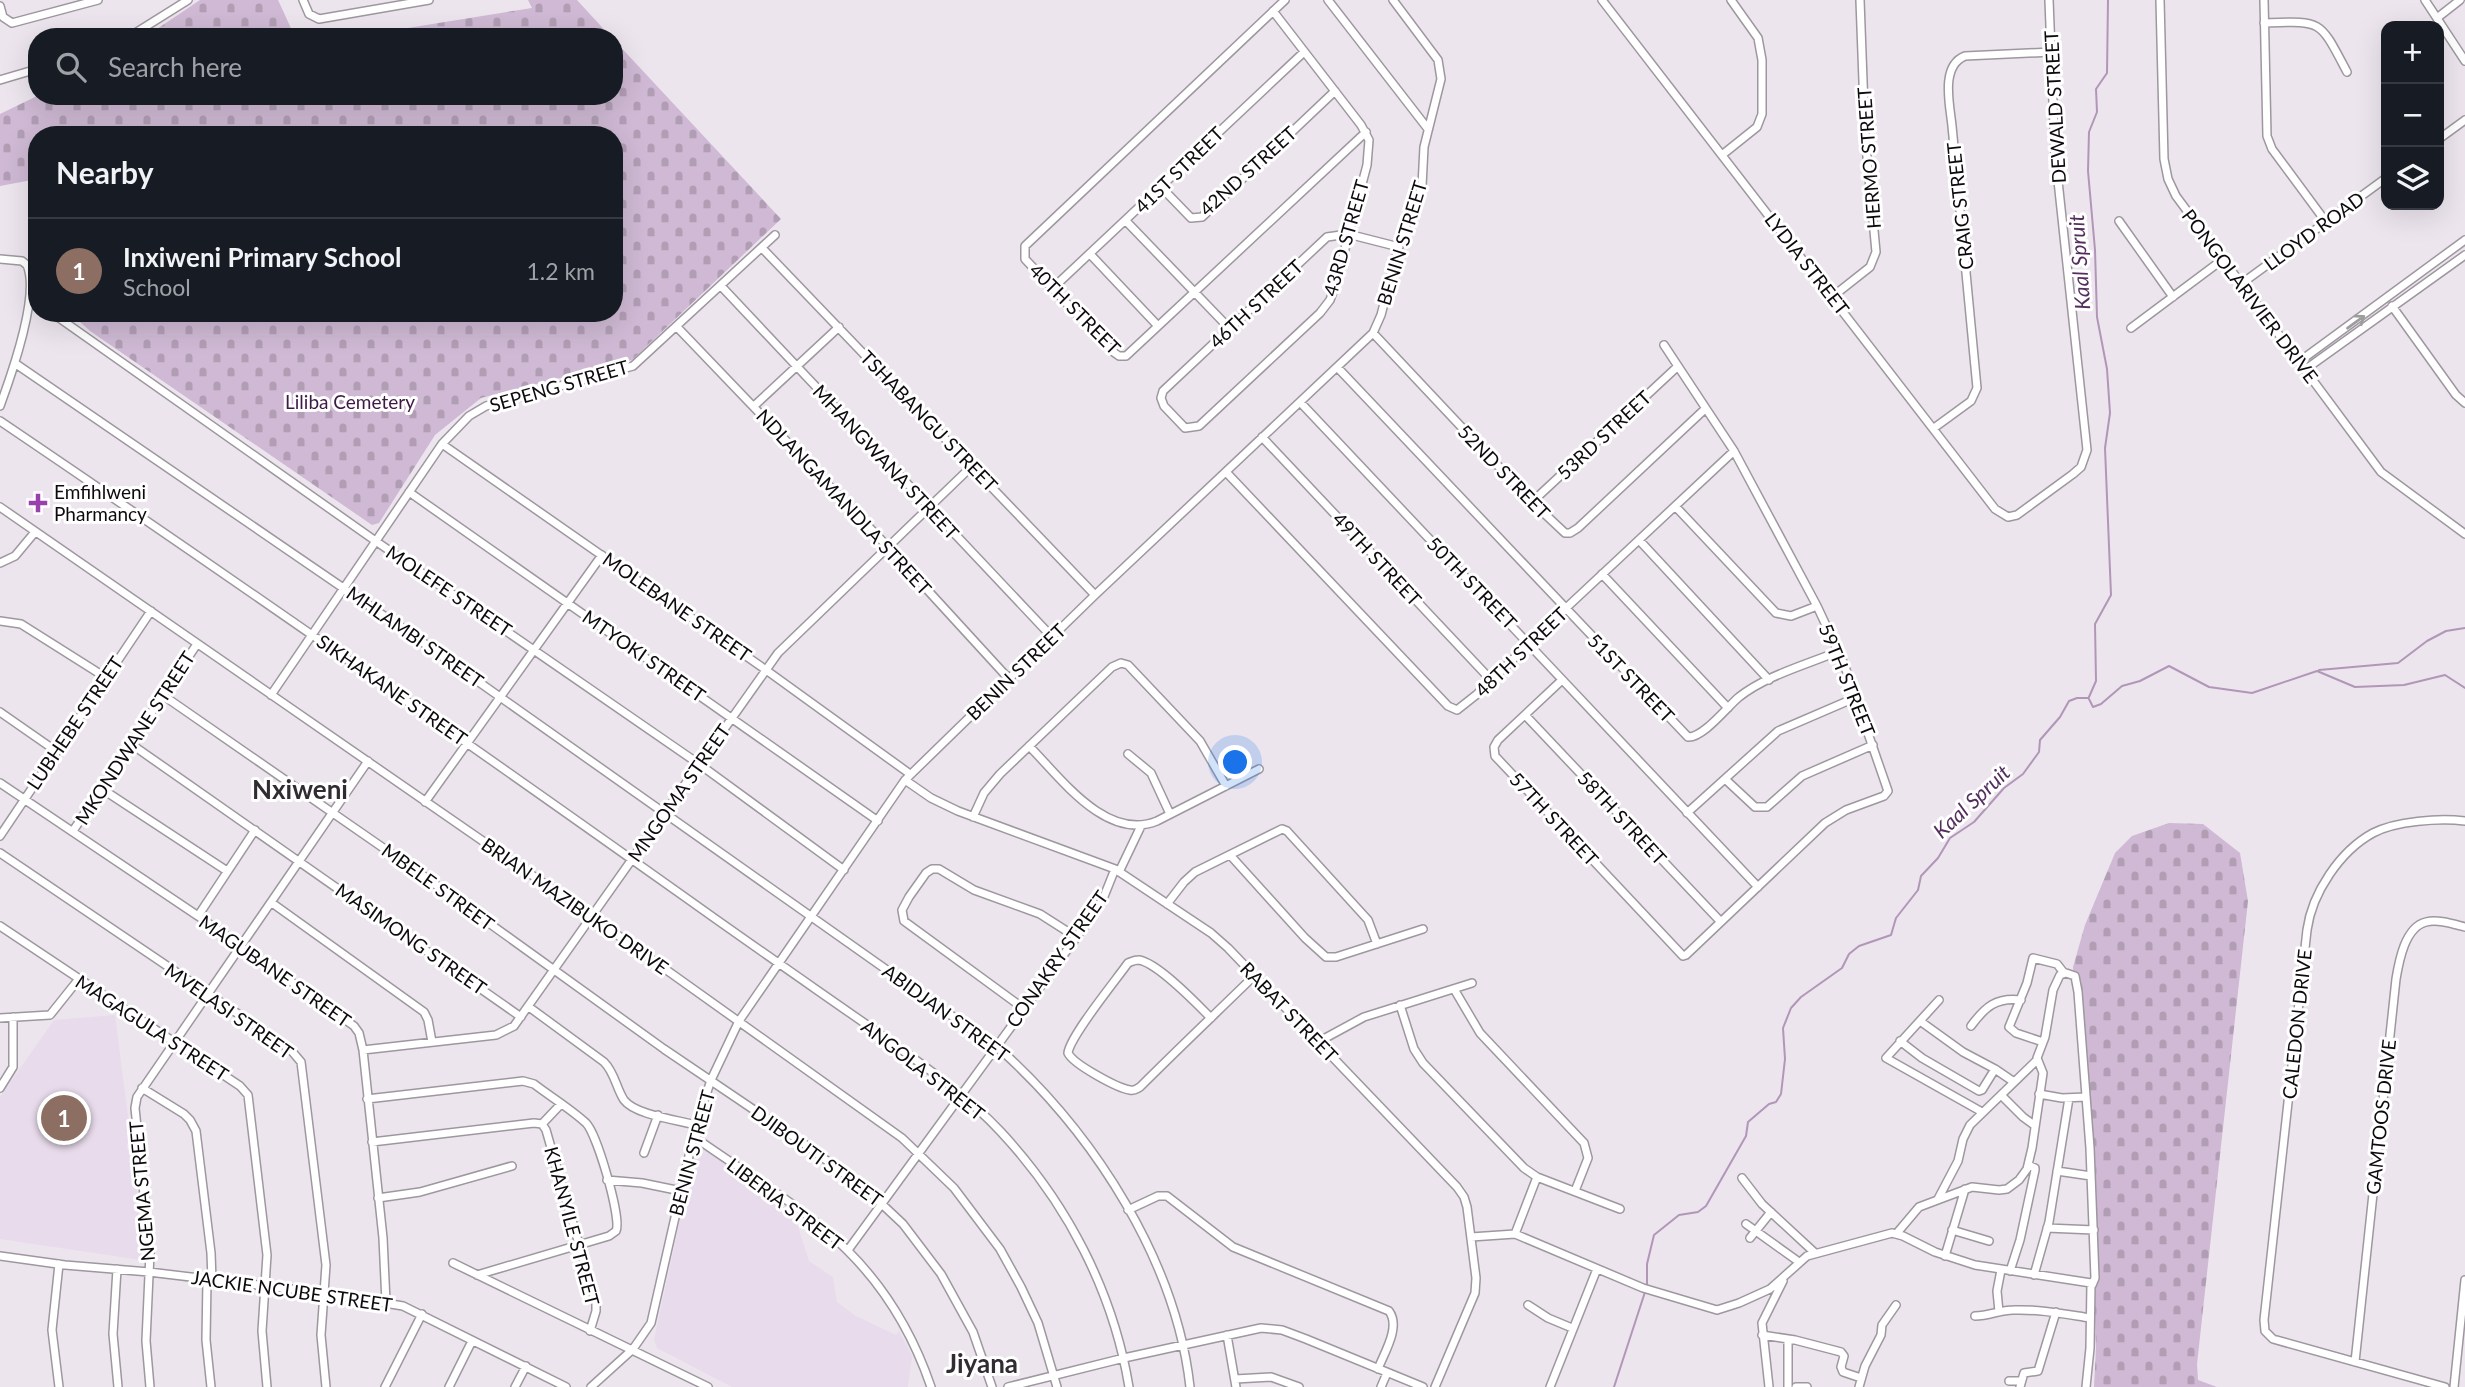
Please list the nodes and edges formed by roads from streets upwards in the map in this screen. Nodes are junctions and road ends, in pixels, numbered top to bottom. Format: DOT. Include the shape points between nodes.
graph roads {
  1 [pos="98,0"];
  2 [pos="188,0"];
  3 [pos="303,0"];
  4 [pos="361,0"];
  5 [pos="1285,0"];
  6 [pos="1328,0"];
  7 [pos="1394,0"];
  8 [pos="1602,0"];
  9 [pos="1731,0"];
  10 [pos="1860,0"];
  11 [pos="2049,0"];
  12 [pos="2160,0"];
  13 [pos="2264,0"];
  14 [pos="2425,0"];
  15 [pos="2460,0"];
  16 [pos="424,1"];
  17 [pos="0,6"];
  18 [pos="366,10"];
  19 [pos="1273,11"];
  20 [pos="2437,18"];
  21 [pos="2264,23"];
  22 [pos="143,28"];
  23 [pos="1304,52"];
  24 [pos="2051,52"];
  25 [pos="2465,61"];
  26 [pos="28,72"];
  27 [pos="2347,72"];
  28 [pos="0,80"];
  29 [pos="1335,91"];
  30 [pos="2465,120"];
  31 [pos="1428,129"];
  32 [pos="1366,132"];
  33 [pos="2444,135"];
  34 [pos="1722,155"];
  35 [pos="2381,181"];
  36 [pos="1161,187"];
  37 [pos="1126,221"];
  38 [pos="2119,221"];
  39 [pos="2326,222"];
  40 [pos="775,234"];
  41 [pos="1348,234"];
  42 [pos="2465,241"];
  43 [pos="1398,247"];
  44 [pos="762,248"];
  45 [pos="1090,254"];
  46 [pos="2465,255"];
  47 [pos="0,259"];
  48 [pos="2222,260"];
  49 [pos="28,267"];
  50 [pos="2241,284"];
  51 [pos="721,286"];
  52 [pos="1053,288"];
  53 [pos="1196,292"];
  54 [pos="1832,297"];
  55 [pos="2173,297"];
  56 [pos="2386,300"];
  57 [pos="2393,308"];
  58 [pos="28,319"];
  59 [pos="65,322"];
  60 [pos="1158,326"];
  61 [pos="677,327"];
  62 [pos="839,327"];
  63 [pos="2131,328"];
  64 [pos="1230,329"];
  65 [pos="1373,333"];
  66 [pos="1664,345"];
  67 [pos="2300,361"];
  68 [pos="16,364"];
  69 [pos="797,366"];
  70 [pos="1337,367"];
  71 [pos="1677,367"];
  72 [pos="2306,369"];
  73 [pos="1300,402"];
  74 [pos="2465,403"];
  75 [pos="0,406"];
  76 [pos="754,406"];
  77 [pos="1705,409"];
  78 [pos="0,421"];
  79 [pos="1183,427"];
  80 [pos="1934,428"];
  81 [pos="1262,438"];
  82 [pos="442,444"];
  83 [pos="1734,451"];
  84 [pos="972,466"];
  85 [pos="1226,472"];
  86 [pos="409,492"];
  87 [pos="1532,502"];
  88 [pos="0,507"];
  89 [pos="1676,507"];
  90 [pos="929,509"];
  91 [pos="2017,515"];
  92 [pos="35,532"];
  93 [pos="2465,534"];
  94 [pos="1639,540"];
  95 [pos="377,542"];
  96 [pos="889,548"];
  97 [pos="602,555"];
  98 [pos="0,563"];
  99 [pos="1602,574"];
  100 [pos="345,589"];
  101 [pos="1095,595"];
  102 [pos="568,603"];
  103 [pos="1816,606"];
  104 [pos="1565,609"];
  105 [pos="150,611"];
  106 [pos="0,621"];
  107 [pos="313,634"];
  108 [pos="1052,637"];
  109 [pos="1529,643"];
  110 [pos="197,644"];
  111 [pos="534,648"];
  112 [pos="1839,651"];
  113 [pos="766,670"];
  114 [pos="105,677"];
  115 [pos="1009,679"];
  116 [pos="1562,680"];
  117 [pos="1769,680"];
  118 [pos="1492,681"];
  119 [pos="271,695"];
  120 [pos="164,696"];
  121 [pos="500,696"];
  122 [pos="1857,697"];
  123 [pos="1728,708"];
  124 [pos="0,712"];
  125 [pos="1525,715"];
  126 [pos="731,719"];
  127 [pos="467,743"];
  128 [pos="131,744"];
  129 [pos="1873,745"];
  130 [pos="1029,746"];
  131 [pos="56,751"];
  132 [pos="1128,754"];
  133 [pos="368,761"];
  134 [pos="699,764"];
  135 [pos="1259,769"];
  136 [pos="908,777"];
  137 [pos="1725,779"];
  138 [pos="0,783"];
  139 [pos="1226,786"];
  140 [pos="102,789"];
  141 [pos="24,799"];
  142 [pos="425,802"];
  143 [pos="333,813"];
  144 [pos="666,813"];
  145 [pos="1687,813"];
  146 [pos="1170,814"];
  147 [pos="973,817"];
  148 [pos="878,821"];
  149 [pos="2465,821"];
  150 [pos="1141,826"];
  151 [pos="255,830"];
  152 [pos="73,831"];
  153 [pos="0,836"];
  154 [pos="0,853"];
  155 [pos="1230,855"];
  156 [pos="631,859"];
  157 [pos="301,861"];
  158 [pos="844,870"];
  159 [pos="1117,870"];
  160 [pos="227,871"];
  161 [pos="1758,887"];
  162 [pos="272,903"];
  163 [pos="1167,904"];
  164 [pos="812,915"];
  165 [pos="198,916"];
  166 [pos="591,917"];
  167 [pos="1720,921"];
  168 [pos="0,926"];
  169 [pos="2465,927"];
  170 [pos="1423,929"];
  171 [pos="1076,937"];
  172 [pos="1377,944"];
  173 [pos="241,946"];
  174 [pos="1686,955"];
  175 [pos="780,963"];
  176 [pos="555,970"];
  177 [pos="2064,973"];
  178 [pos="1254,976"];
  179 [pos="78,980"];
  180 [pos="1472,983"];
  181 [pos="1454,989"];
  182 [pos="208,996"];
  183 [pos="1939,1000"];
  184 [pos="2021,1000"];
  185 [pos="1400,1005"];
  186 [pos="529,1007"];
  187 [pos="1023,1008"];
  188 [pos="13,1017"];
  189 [pos="522,1017"];
  190 [pos="0,1018"];
  191 [pos="1211,1018"];
  192 [pos="739,1021"];
  193 [pos="1920,1021"];
  194 [pos="1971,1026"];
  195 [pos="1900,1041"];
  196 [pos="432,1042"];
  197 [pos="1318,1042"];
  198 [pos="2043,1042"];
  199 [pos="173,1043"];
  200 [pos="996,1046"];
  201 [pos="363,1049"];
  202 [pos="2037,1060"];
  203 [pos="1995,1069"];
  204 [pos="4,1077"];
  205 [pos="711,1080"];
  206 [pos="2014,1082"];
  207 [pos="0,1088"];
  208 [pos="142,1088"];
  209 [pos="2039,1094"];
  210 [pos="961,1095"];
  211 [pos="2001,1095"];
  212 [pos="2086,1097"];
  213 [pos="2069,1098"];
  214 [pos="368,1099"];
  215 [pos="561,1104"];
  216 [pos="1982,1112"];
  217 [pos="658,1115"];
  218 [pos="542,1124"];
  219 [pos="696,1125"];
  220 [pos="2034,1125"];
  221 [pos="693,1136"];
  222 [pos="372,1142"];
  223 [pos="644,1153"];
  224 [pos="919,1153"];
  225 [pos="2028,1165"];
  226 [pos="512,1166"];
  227 [pos="2057,1171"];
  228 [pos="2091,1176"];
  229 [pos="1537,1177"];
  230 [pos="1742,1178"];
  231 [pos="607,1180"];
  232 [pos="1965,1189"];
  233 [pos="681,1191"];
  234 [pos="1575,1191"];
  235 [pos="378,1198"];
  236 [pos="1938,1199"];
  237 [pos="883,1203"];
  238 [pos="1620,1209"];
  239 [pos="1128,1210"];
  240 [pos="1771,1212"];
  241 [pos="1746,1224"];
  242 [pos="2048,1228"];
  243 [pos="1952,1230"];
  244 [pos="2094,1230"];
  245 [pos="1897,1233"];
  246 [pos="1515,1234"];
  247 [pos="1752,1235"];
  248 [pos="1471,1237"];
  249 [pos="1989,1241"];
  250 [pos="578,1245"];
  251 [pos="848,1250"];
  252 [pos="1815,1253"];
  253 [pos="0,1256"];
  254 [pos="1945,1256"];
  255 [pos="0,1262"];
  256 [pos="1799,1262"];
  257 [pos="453,1263"];
  258 [pos="59,1264"];
  259 [pos="117,1269"];
  260 [pos="1597,1269"];
  261 [pos="2001,1270"];
  262 [pos="2010,1271"];
  263 [pos="149,1272"];
  264 [pos="477,1275"];
  265 [pos="2034,1275"];
  266 [pos="1785,1278"];
  267 [pos="210,1280"];
  268 [pos="2465,1280"];
  269 [pos="2092,1285"];
  270 [pos="265,1286"];
  271 [pos="324,1293"];
  272 [pos="2464,1293"];
  273 [pos="386,1302"];
  274 [pos="1528,1305"];
  275 [pos="1896,1305"];
  276 [pos="1999,1312"];
  277 [pos="2056,1312"];
  278 [pos="422,1314"];
  279 [pos="1975,1316"];
  280 [pos="2090,1318"];
  281 [pos="1572,1328"];
  282 [pos="590,1331"];
  283 [pos="1227,1335"];
  284 [pos="1762,1335"];
  285 [pos="1788,1339"];
  286 [pos="472,1340"];
  287 [pos="1184,1346"];
  288 [pos="633,1349"];
  289 [pos="1124,1358"];
  290 [pos="2355,1362"];
  291 [pos="526,1366"];
  292 [pos="1378,1369"];
  293 [pos="1387,1373"];
  294 [pos="1055,1376"];
  295 [pos="2009,1381"];
  296 [pos="1236,1383"];
  297 [pos="1860,1383"];
  298 [pos="2021,1384"];
  299 [pos="59,1387"];
  300 [pos="118,1387"];
  301 [pos="150,1387"];
  302 [pos="211,1387"];
  303 [pos="267,1387"];
  304 [pos="326,1387"];
  305 [pos="385,1387"];
  306 [pos="449,1387"];
  307 [pos="515,1387"];
  308 [pos="565,1387"];
  309 [pos="591,1387"];
  310 [pos="708,1387"];
  311 [pos="931,1387"];
  312 [pos="992,1387"];
  313 [pos="1008,1387"];
  314 [pos="1057,1387"];
  315 [pos="1129,1387"];
  316 [pos="1190,1387"];
  317 [pos="1299,1387"];
  318 [pos="1381,1387"];
  319 [pos="1423,1387"];
  320 [pos="1435,1387"];
  321 [pos="1549,1387"];
  322 [pos="1769,1387"];
  323 [pos="1788,1387"];
  324 [pos="1796,1387"];
  325 [pos="1807,1387"];
  326 [pos="2086,1387"];
  327 [pos="2445,1387"];
  328 [pos="2454,1387"];
  1 -- 17 [label="street" via="12,23 3,17"];
  2 -- 22 [label="street"];
  3 -- 18 [label="street" via="309,13 319,19"];
  4 -- 18 [label="street"];
  5 -- 19 [label="street, 40TH STREET"];
  6 -- 31 [label="street"];
  7 -- 31 [label="street, BENIN STREET" via="1440,65"];
  8 -- 34 [label="street, LYDIA STREET"];
  9 -- 34 [label="street" via="1758,38 1762,114 1757,127"];
  10 -- 54 [label="street, HERMO STREET" via="1864,135 1876,252 1870,267"];
  11 -- 24 [label="street, DEWALD STREET"];
  12 -- 48 [label="street, PONGOLARIVIER DRIVE" via="2166,171 2176,196"];
  13 -- 21 [label="street"];
  14 -- 20 [label="street"];
  15 -- 20 [label="street"];
  16 -- 18 [label="street"];
  19 -- 23 [label="street"];
  19 -- 52 [label="street, 40TH STREET" via="1025,246 1025,259"];
  20 -- 25 [label="street"];
  21 -- 27 [label="street" via="2317,25"];
  21 -- 39 [label="street" via="2269,142"];
  23 -- 29 [label="street"];
  23 -- 36 [label="street, 41ST STREET"];
  24 -- 80 [label="street, CRAIG STREET" via="1965,56 1952,67 1952,126 1977,388 1971,401"];
  24 -- 91 [label="street, DEWALD STREET" via="2055,153 2087,450 2081,467"];
  26 -- 28 [label="street"];
  29 -- 32 [label="street"];
  29 -- 36 [label="street, 42ND STREET" via="1202,217 1191,218"];
  30 -- 33 [label="street"];
  31 -- 43 [label="street, BENIN STREET" via="1422,187"];
  32 -- 41 [label="street, 43RD STREET" via="1369,155"];
  32 -- 53 [label="street, 40TH STREET"];
  34 -- 54 [label="street, LYDIA STREET"];
  35 -- 39 [label="street, LLOYD ROAD"];
  36 -- 37 [label="street, 41ST STREET"];
  37 -- 45 [label="street, 41ST STREET"];
  37 -- 53 [label="street"];
  38 -- 55 [label="street"];
  39 -- 50 [label="street, LLOYD ROAD"];
  40 -- 44 [label="street, SEPENG STREET"];
  41 -- 43 [label="street"];
  41 -- 64 [label="street, 46TH STREET" via="1324,239"];
  41 -- 79 [label="street, 43RD STREET" via="1325,307 1199,426"];
  42 -- 56 [label="street"];
  43 -- 65 [label="street, BENIN STREET"];
  44 -- 51 [label="street, SEPENG STREET"];
  44 -- 62 [label="street, TSHABANGU STREET"];
  45 -- 52 [label="street, 41ST STREET"];
  45 -- 60 [label="street"];
  46 -- 57 [label="street"];
  47 -- 49 [label="street" via="22,261"];
  48 -- 50 [label="street, PONGOLARIVIER DRIVE"];
  48 -- 55 [label="street"];
  50 -- 67 [label="street, PONGOLARIVIER DRIVE"];
  51 -- 61 [label="street, SEPENG STREET"];
  51 -- 69 [label="street, MHANGWANA STREET"];
  52 -- 60 [label="street, 40TH STREET" via="1119,356 1130,354"];
  53 -- 60 [label="street, 40TH STREET"];
  53 -- 64 [label="street"];
  54 -- 80 [label="street, LYDIA STREET"];
  55 -- 63 [label="street"];
  56 -- 57 [label="street"];
  67 -- 56 [label="street, one-way"];
  57 -- 72 [label="street"];
  57 -- 74 [label="street"];
  58 -- 68 [label="street"];
  59 -- 95 [label="street, MOLEFE STREET"];
  61 -- 76 [label="street, NDLANGAMANDLA STREET"];
  61 -- 82 [label="street, SEPENG STREET" via="633,366 486,406 469,416"];
  62 -- 69 [label="street"];
  62 -- 84 [label="street, TSHABANGU STREET"];
  64 -- 79 [label="street, 46TH STREET" via="1161,394 1164,406"];
  65 -- 70 [label="street, BENIN STREET"];
  65 -- 87 [label="street, 52ND STREET"];
  66 -- 71 [label="street, 59TH STREET"];
  67 -- 72 [label="street, PONGOLARIVIER DRIVE"];
  68 -- 75 [label="street"];
  68 -- 100 [label="street, MHLAMBI STREET"];
  69 -- 76 [label="street"];
  69 -- 90 [label="street, MHANGWANA STREET"];
  70 -- 73 [label="street, BENIN STREET"];
  70 -- 104 [label="street, 51ST STREET"];
  71 -- 77 [label="street, 59TH STREET"];
  71 -- 87 [label="street, 53RD STREET"];
  72 -- 93 [label="street, PONGOLARIVIER DRIVE" via="2381,472"];
  73 -- 81 [label="street, BENIN STREET"];
  73 -- 109 [label="street, 50TH STREET"];
  76 -- 96 [label="street, NDLANGAMANDLA STREET"];
  77 -- 83 [label="street, 59TH STREET"];
  77 -- 87 [label="street, 52ND STREET" via="1574,532 1561,531"];
  78 -- 107 [label="street, SIKHAKANE STREET"];
  80 -- 91 [label="street, LYDIA STREET" via="1995,509 2004,516"];
  81 -- 85 [label="street, BENIN STREET"];
  81 -- 118 [label="street, 49TH STREET"];
  82 -- 86 [label="street, SEPENG STREET"];
  82 -- 97 [label="street, MOLEBANE STREET"];
  83 -- 89 [label="street, 48TH STREET"];
  83 -- 103 [label="street, 59TH STREET"];
  84 -- 90 [label="street, MNGOMA STREET"];
  84 -- 101 [label="street, TSHABANGU STREET"];
  85 -- 101 [label="street, BENIN STREET"];
  85 -- 118 [label="street, 48TH STREET" via="1451,709 1461,709"];
  86 -- 95 [label="street, SEPENG STREET"];
  86 -- 102 [label="street, MTYOKI STREET"];
  88 -- 92 [label="street, BRIAN MAZIBUKO DRIVE"];
  89 -- 94 [label="street, 48TH STREET"];
  89 -- 103 [label="street" via="1776,613 1791,616"];
  90 -- 96 [label="street, MNGOMA STREET"];
  90 -- 108 [label="street, MHANGWANA STREET"];
  92 -- 98 [label="street" via="15,556"];
  92 -- 105 [label="street, BRIAN MAZIBUKO DRIVE"];
  94 -- 99 [label="street, 48TH STREET"];
  94 -- 117 [label="street"];
  95 -- 100 [label="street, SEPENG STREET"];
  95 -- 111 [label="street, MOLEFE STREET"];
  96 -- 113 [label="street, MNGOMA STREET" via="792,639"];
  96 -- 115 [label="street, NDLANGAMANDLA STREET"];
  97 -- 102 [label="street"];
  97 -- 113 [label="street, MOLEBANE STREET"];
  99 -- 104 [label="street, 48TH STREET"];
  99 -- 123 [label="street"];
  100 -- 107 [label="street, SEPENG STREET"];
  100 -- 121 [label="street, MHLAMBI STREET"];
  101 -- 108 [label="street, BENIN STREET"];
  102 -- 111 [label="street"];
  102 -- 126 [label="street, MTYOKI STREET"];
  103 -- 112 [label="street, 59TH STREET"];
  104 -- 109 [label="street, 48TH STREET"];
  104 -- 123 [label="street, 51ST STREET" via="1688,737 1698,735"];
  105 -- 110 [label="street, BRIAN MAZIBUKO DRIVE"];
  105 -- 114 [label="street, LUBHEBE STREET"];
  106 -- 114 [label="street" via="30,629"];
  107 -- 119 [label="street, SEPENG STREET"];
  107 -- 127 [label="street, SIKHAKANE STREET"];
  108 -- 115 [label="street, BENIN STREET"];
  109 -- 116 [label="street, 50TH STREET"];
  109 -- 118 [label="street, 48TH STREET"];
  110 -- 119 [label="street, BRIAN MAZIBUKO DRIVE"];
  110 -- 120 [label="street, MKONDWANE STREET"];
  111 -- 121 [label="street"];
  111 -- 134 [label="street, MOLEFE STREET"];
  112 -- 117 [label="street, 51ST STREET"];
  112 -- 122 [label="street, 59TH STREET"];
  113 -- 126 [label="street, MNGOMA STREET"];
  113 -- 136 [label="street, MOLEBANE STREET"];
  114 -- 131 [label="street, LUBHEBE STREET"];
  115 -- 136 [label="street, BENIN STREET"];
  116 -- 125 [label="street, 57TH STREET"];
  116 -- 145 [label="street, 50TH STREET"];
  117 -- 123 [label="street, 51ST STREET"];
  119 -- 133 [label="street, BRIAN MAZIBUKO DRIVE"];
  120 -- 128 [label="street, MKONDWANE STREET"];
  120 -- 143 [label="street, MBELE STREET"];
  121 -- 127 [label="street"];
  121 -- 144 [label="street, MHLAMBI STREET"];
  122 -- 129 [label="street, 59TH STREET"];
  122 -- 137 [label="street" via="1778,731"];
  124 -- 131 [label="street"];
  125 -- 167 [label="street, 58TH STREET"];
  125 -- 174 [label="street, 57TH STREET" via="1498,740 1495,756"];
  126 -- 134 [label="street, MNGOMA STREET"];
  126 -- 148 [label="street, MTYOKI STREET"];
  127 -- 142 [label="street"];
  127 -- 156 [label="street, SIKHAKANE STREET"];
  128 -- 140 [label="street, MKONDWANE STREET"];
  128 -- 151 [label="street, MASIMONG STREET"];
  129 -- 137 [label="street" via="1802,776 1767,807 1755,807"];
  129 -- 161 [label="street, 59TH STREET" via="1887,794 1825,822"];
  130 -- 139 [label="street" via="1121,663 1200,741"];
  130 -- 147 [label="street" via="988,788"];
  130 -- 150 [label="street" via="1088,807"];
  131 -- 141 [label="street, LUBHEBE STREET"];
  132 -- 146 [label="street" via="1151,773"];
  133 -- 142 [label="street, BRIAN MAZIBUKO DRIVE"];
  133 -- 143 [label="street, NGEMA STREET"];
  134 -- 144 [label="street, MNGOMA STREET"];
  134 -- 158 [label="street, MOLEFE STREET"];
  135 -- 139 [label="street"];
  136 -- 147 [label="street, RABAT STREET" via="931,798"];
  136 -- 148 [label="street, BENIN STREET"];
  137 -- 145 [label="street"];
  138 -- 141 [label="street, MAGUBANE STREET"];
  139 -- 146 [label="street"];
  140 -- 152 [label="street, MKONDWANE STREET"];
  140 -- 160 [label="street"];
  141 -- 152 [label="street, MAGUBANE STREET"];
  141 -- 153 [label="street, LUBHEBE STREET"];
  142 -- 166 [label="street, BRIAN MAZIBUKO DRIVE"];
  143 -- 157 [label="street, NGEMA STREET"];
  143 -- 176 [label="street, MBELE STREET"];
  144 -- 156 [label="street, MNGOMA STREET"];
  144 -- 164 [label="street, MHLAMBI STREET"];
  145 -- 161 [label="street, 50TH STREET"];
  146 -- 150 [label="street"];
  147 -- 159 [label="street, RABAT STREET"];
  148 -- 158 [label="street, BENIN STREET"];
  149 -- 290 [label="street, CALEDON DRIVE" via="2432,820 2376,831 2362,840 2315,901 2307,930 2265,1331 2279,1341"];
  150 -- 159 [label="street, CONAKRY STREET"];
  151 -- 157 [label="street, MASIMONG STREET"];
  151 -- 160 [label="street"];
  152 -- 165 [label="street, MAGUBANE STREET"];
  154 -- 182 [label="street, MVELASI STREET"];
  155 -- 163 [label="street" via="1190,876"];
  155 -- 172 [label="street" via="1321,954 1336,957"];
  155 -- 172 [label="street" via="1277,830 1287,831 1359,909 1372,926"];
  156 -- 166 [label="street, MNGOMA STREET"];
  156 -- 175 [label="street, SIKHAKANE STREET"];
  157 -- 162 [label="street, NGEMA STREET"];
  157 -- 189 [label="street, MASIMONG STREET"];
  158 -- 164 [label="street, BENIN STREET"];
  159 -- 163 [label="street, RABAT STREET"];
  159 -- 171 [label="street, CONAKRY STREET"];
  160 -- 165 [label="street"];
  161 -- 167 [label="street, 59TH STREET"];
  162 -- 173 [label="street, NGEMA STREET"];
  162 -- 196 [label="street" via="424,1012"];
  163 -- 178 [label="street, RABAT STREET" via="1219,940"];
  164 -- 175 [label="street, BENIN STREET"];
  164 -- 200 [label="street, ABIDJAN STREET"];
  165 -- 173 [label="street, MAGUBANE STREET"];
  166 -- 176 [label="street, MNGOMA STREET"];
  166 -- 192 [label="street, BRIAN MAZIBUKO DRIVE"];
  167 -- 174 [label="street, 59TH STREET"];
  168 -- 179 [label="street, MAGAGULA STREET"];
  169 -- 290 [label="street, GAMTOOS DRIVE" via="2422,923 2401,954"];
  170 -- 172 [label="street"];
  171 -- 187 [label="street, CONAKRY STREET"];
  171 -- 187 [label="street" via="1040,914 974,890 939,869 926,873 903,907 904,921"];
  173 -- 182 [label="street, NGEMA STREET"];
  173 -- 201 [label="street, MAGUBANE STREET" via="348,1020 359,1033"];
  175 -- 192 [label="street, BENIN STREET"];
  175 -- 210 [label="street, ANGOLA STREET"];
  176 -- 186 [label="street, MNGOMA STREET"];
  176 -- 205 [label="street, MBELE STREET"];
  177 -- 184 [label="street" via="2057,964 2033,958"];
  177 -- 198 [label="street" via="2053,990"];
  177 -- 212 [label="street" via="2076,978"];
  178 -- 191 [label="street"];
  178 -- 197 [label="street, RABAT STREET"];
  179 -- 188 [label="street" via="54,1013"];
  179 -- 199 [label="street, MAGAGULA STREET"];
  180 -- 181 [label="street"];
  181 -- 185 [label="street"];
  181 -- 234 [label="street" via="1480,1033 1584,1143 1587,1163"];
  182 -- 199 [label="street, NGEMA STREET"];
  182 -- 271 [label="street, MVELASI STREET" via="290,1049 301,1062 324,1245"];
  183 -- 193 [label="street"];
  184 -- 194 [label="street" via="1991,1004"];
  184 -- 198 [label="street" via="2009,1028"];
  185 -- 197 [label="street" via="1349,1024"];
  185 -- 229 [label="street" via="1423,1063"];
  186 -- 189 [label="street, MNGOMA STREET"];
  186 -- 217 [label="street" via="604,1062 629,1105"];
  187 -- 200 [label="street, CONAKRY STREET"];
  188 -- 190 [label="street"];
  188 -- 204 [label="street" via="13,1067"];
  189 -- 196 [label="street, MNGOMA STREET" via="502,1033"];
  191 -- 191 [label="street" via="1134,1090 1087,1069 1068,1053 1070,1043 1135,960 1176,984"];
  192 -- 205 [label="street, BENIN STREET"];
  192 -- 224 [label="street, BRIAN MAZIBUKO DRIVE"];
  193 -- 195 [label="street"];
  193 -- 203 [label="street"];
  195 -- 203 [label="street" via="1979,1091"];
  195 -- 216 [label="street" via="1886,1058"];
  196 -- 201 [label="street, MNGOMA STREET"];
  197 -- 248 [label="street, RABAT STREET" via="1461,1192"];
  198 -- 202 [label="street"];
  199 -- 208 [label="street, NGEMA STREET"];
  199 -- 270 [label="street, MAGAGULA STREET" via="248,1095 267,1255"];
  200 -- 210 [label="street, CONAKRY STREET"];
  200 -- 239 [label="street, ABIDJAN STREET" via="1064,1115"];
  201 -- 214 [label="street, MAGUBANE STREET"];
  202 -- 206 [label="street"];
  202 -- 209 [label="street" via="2043,1070"];
  203 -- 206 [label="street"];
  204 -- 207 [label="street"];
  205 -- 219 [label="street, BENIN STREET"];
  205 -- 237 [label="street, DJIBOUTI STREET"];
  206 -- 211 [label="street"];
  208 -- 263 [label="street, NGEMA STREET" via="135,1108"];
  208 -- 267 [label="street" via="184,1114 196,1131 211,1253"];
  209 -- 213 [label="street"];
  209 -- 220 [label="street"];
  210 -- 224 [label="street, CONAKRY STREET"];
  210 -- 289 [label="street, ANGOLA STREET" via="1031,1167 1071,1226 1101,1288"];
  211 -- 216 [label="street"];
  211 -- 220 [label="street"];
  212 -- 213 [label="street"];
  212 -- 228 [label="street"];
  213 -- 227 [label="street"];
  214 -- 215 [label="street" via="516,1080 534,1084"];
  214 -- 222 [label="street, MAGUBANE STREET"];
  215 -- 218 [label="street"];
  215 -- 231 [label="street" via="590,1128"];
  216 -- 236 [label="street" via="1965,1133 1958,1161"];
  217 -- 219 [label="street"];
  217 -- 223 [label="street"];
  218 -- 222 [label="street, KHANYILE STREET"];
  218 -- 250 [label="street, KHANYILE STREET"];
  219 -- 221 [label="street, BENIN STREET"];
  220 -- 225 [label="street"];
  221 -- 233 [label="street, BENIN STREET"];
  221 -- 251 [label="street, LIBERIA STREET"];
  222 -- 235 [label="street, MAGUBANE STREET"];
  224 -- 237 [label="street, CONAKRY STREET"];
  224 -- 294 [label="street, BRIAN MAZIBUKO DRIVE" via="968,1203 1000,1249 1038,1323"];
  225 -- 232 [label="street" via="2007,1189"];
  225 -- 262 [label="street" via="2035,1171"];
  226 -- 235 [label="street" via="420,1192"];
  227 -- 228 [label="street"];
  227 -- 242 [label="street"];
  228 -- 244 [label="street"];
  229 -- 234 [label="street"];
  229 -- 246 [label="street"];
  230 -- 240 [label="street"];
  231 -- 233 [label="street"];
  231 -- 250 [label="street" via="617,1229"];
  232 -- 236 [label="street"];
  232 -- 243 [label="street"];
  233 -- 288 [label="street, BENIN STREET" via="652,1323"];
  234 -- 238 [label="street"];
  235 -- 273 [label="street, MAGUBANE STREET"];
  236 -- 245 [label="street" via="1917,1208"];
  237 -- 251 [label="street, CONAKRY STREET"];
  237 -- 312 [label="street, DJIBOUTI STREET" via="916,1239 951,1290 973,1332"];
  239 -- 287 [label="street, ABIDJAN STREET" via="1158,1272"];
  239 -- 292 [label="street" via="1167,1196 1241,1251 1389,1311 1394,1325"];
  240 -- 247 [label="street"];
  240 -- 252 [label="street"];
  241 -- 247 [label="street"];
  242 -- 244 [label="street"];
  242 -- 265 [label="street"];
  243 -- 249 [label="street"];
  243 -- 254 [label="street"];
  244 -- 269 [label="street"];
  245 -- 252 [label="street"];
  245 -- 254 [label="street"];
  246 -- 248 [label="street"];
  246 -- 260 [label="street"];
  247 -- 256 [label="street"];
  248 -- 320 [label="street, RABAT STREET" via="1475,1293"];
  250 -- 264 [label="street"];
  250 -- 282 [label="street, KHANYILE STREET" via="596,1303"];
  251 -- 311 [label="street, LIBERIA STREET" via="905,1326"];
  252 -- 256 [label="street"];
  253 -- 255 [label="street"];
  253 -- 258 [label="street, JACKIE NCUBE STREET"];
  254 -- 261 [label="street"];
  256 -- 266 [label="street"];
  257 -- 264 [label="street"];
  258 -- 259 [label="street, JACKIE NCUBE STREET"];
  258 -- 299 [label="street" via="52,1330"];
  259 -- 263 [label="street, JACKIE NCUBE STREET"];
  259 -- 300 [label="street" via="113,1334"];
  260 -- 266 [label="street" via="1717,1310 1758,1295"];
  260 -- 281 [label="street"];
  261 -- 262 [label="street"];
  261 -- 276 [label="street"];
  262 -- 265 [label="street"];
  263 -- 267 [label="street, JACKIE NCUBE STREET"];
  263 -- 301 [label="street, NGEMA STREET" via="146,1348"];
  264 -- 282 [label="street"];
  265 -- 269 [label="street"];
  266 -- 284 [label="street" via="1763,1318"];
  267 -- 270 [label="street, JACKIE NCUBE STREET"];
  267 -- 302 [label="street" via="205,1340"];
  268 -- 272 [label="street"];
  269 -- 280 [label="street"];
  270 -- 271 [label="street, JACKIE NCUBE STREET"];
  270 -- 303 [label="street" via="261,1331"];
  271 -- 273 [label="street, JACKIE NCUBE STREET"];
  271 -- 304 [label="street, MVELASI STREET" via="321,1335"];
  272 -- 328 [label="street"];
  273 -- 278 [label="street, JACKIE NCUBE STREET"];
  274 -- 281 [label="street"];
  275 -- 297 [label="street" via="1882,1325"];
  276 -- 277 [label="street"];
  276 -- 279 [label="street"];
  277 -- 280 [label="street"];
  277 -- 298 [label="street" via="2038,1371 2025,1372"];
  278 -- 286 [label="street, JACKIE NCUBE STREET"];
  278 -- 305 [label="street"];
  280 -- 326 [label="street"];
  281 -- 321 [label="street"];
  282 -- 288 [label="street"];
  283 -- 287 [label="street"];
  283 -- 292 [label="street" via="1261,1328 1282,1330"];
  283 -- 296 [label="street"];
  284 -- 285 [label="street"];
  284 -- 322 [label="street"];
  285 -- 297 [label="street" via="1841,1352 1843,1372"];
  285 -- 323 [label="street"];
  286 -- 291 [label="street, JACKIE NCUBE STREET"];
  286 -- 306 [label="street"];
  287 -- 289 [label="street"];
  287 -- 316 [label="street, ABIDJAN STREET"];
  288 -- 309 [label="street, BENIN STREET"];
  288 -- 310 [label="street"];
  289 -- 294 [label="street"];
  289 -- 315 [label="street, ANGOLA STREET"];
  290 -- 327 [label="street"];
  291 -- 307 [label="street"];
  291 -- 308 [label="street, JACKIE NCUBE STREET"];
  292 -- 293 [label="street"];
  293 -- 318 [label="street"];
  293 -- 319 [label="street"];
  294 -- 313 [label="street"];
  294 -- 314 [label="street, BRIAN MAZIBUKO DRIVE"];
  295 -- 298 [label="street"];
  296 -- 317 [label="street" via="1271,1377"];
  324 -- 325 [label="street"];
}
